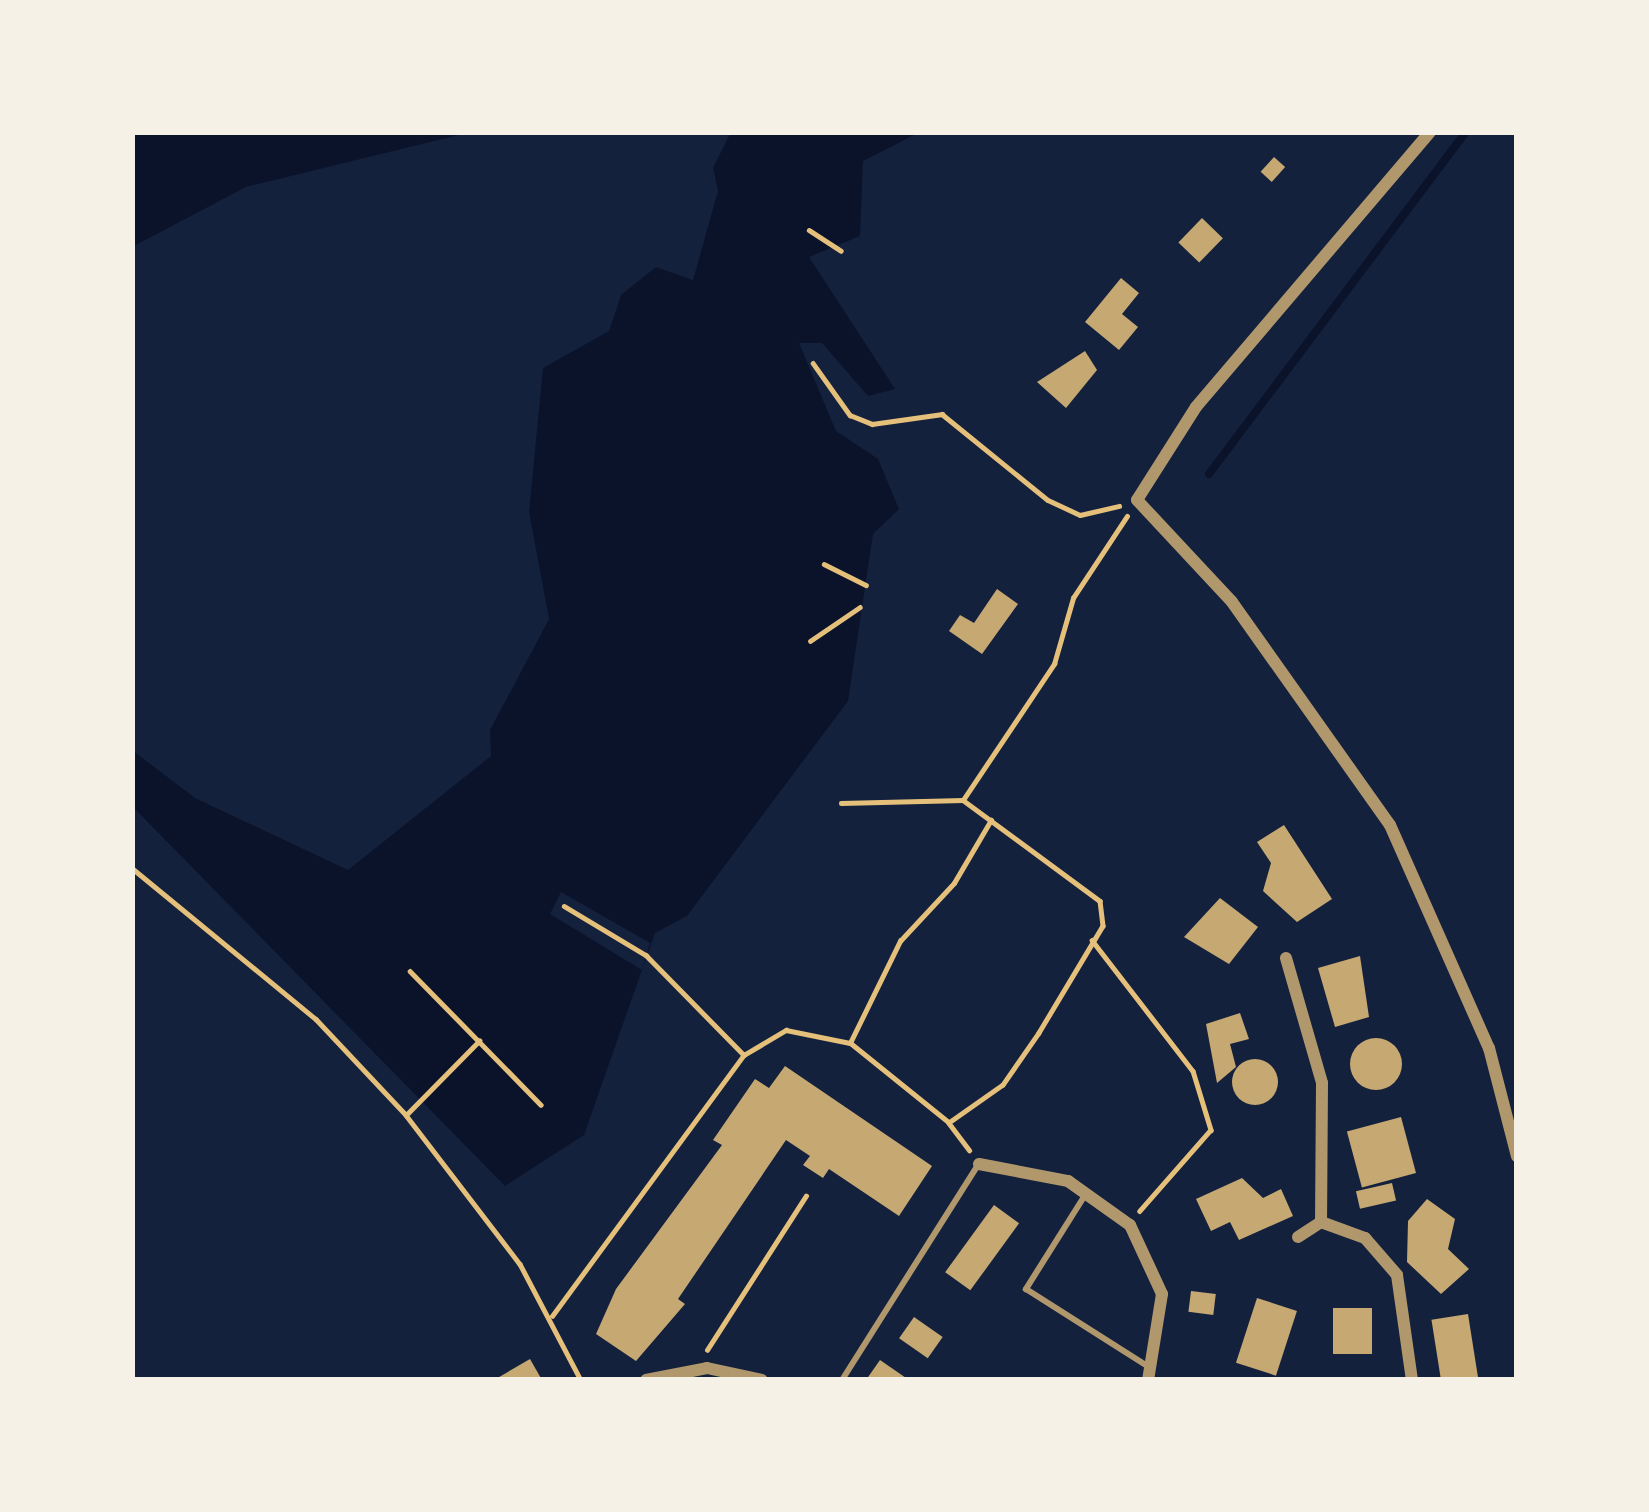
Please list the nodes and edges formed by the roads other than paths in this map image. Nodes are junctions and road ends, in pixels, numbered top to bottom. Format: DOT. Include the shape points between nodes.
graph roads {
  1 [pos="1430,132"];
  2 [pos="1286,958"];
  3 [pos="1517,1156"];
  4 [pos="980,1164"];
  5 [pos="1087,1192"];
  6 [pos="1321,1222"];
  7 [pos="1298,1237"];
  8 [pos="1150,1374"];
  9 [pos="646,1380"];
  10 [pos="762,1380"];
  11 [pos="842,1380"];
  12 [pos="1412,1380"];
  1 -- 3 [label="street" via="1137,496 1232,602 1390,825 1489,1048"];
  2 -- 6 [label="street" via="1322,1083"];
  4 -- 5 [label="street"];
  4 -- 11 [label="lane"];
  5 -- 8 [label="street" via="1130,1225 1162,1294"];
  5 -- 8 [label="lane" via="1026,1289"];
  6 -- 7 [label="street"];
  6 -- 12 [label="street" via="1365,1238 1397,1275"];
  9 -- 10 [label="street" via="707,1368"];
}
